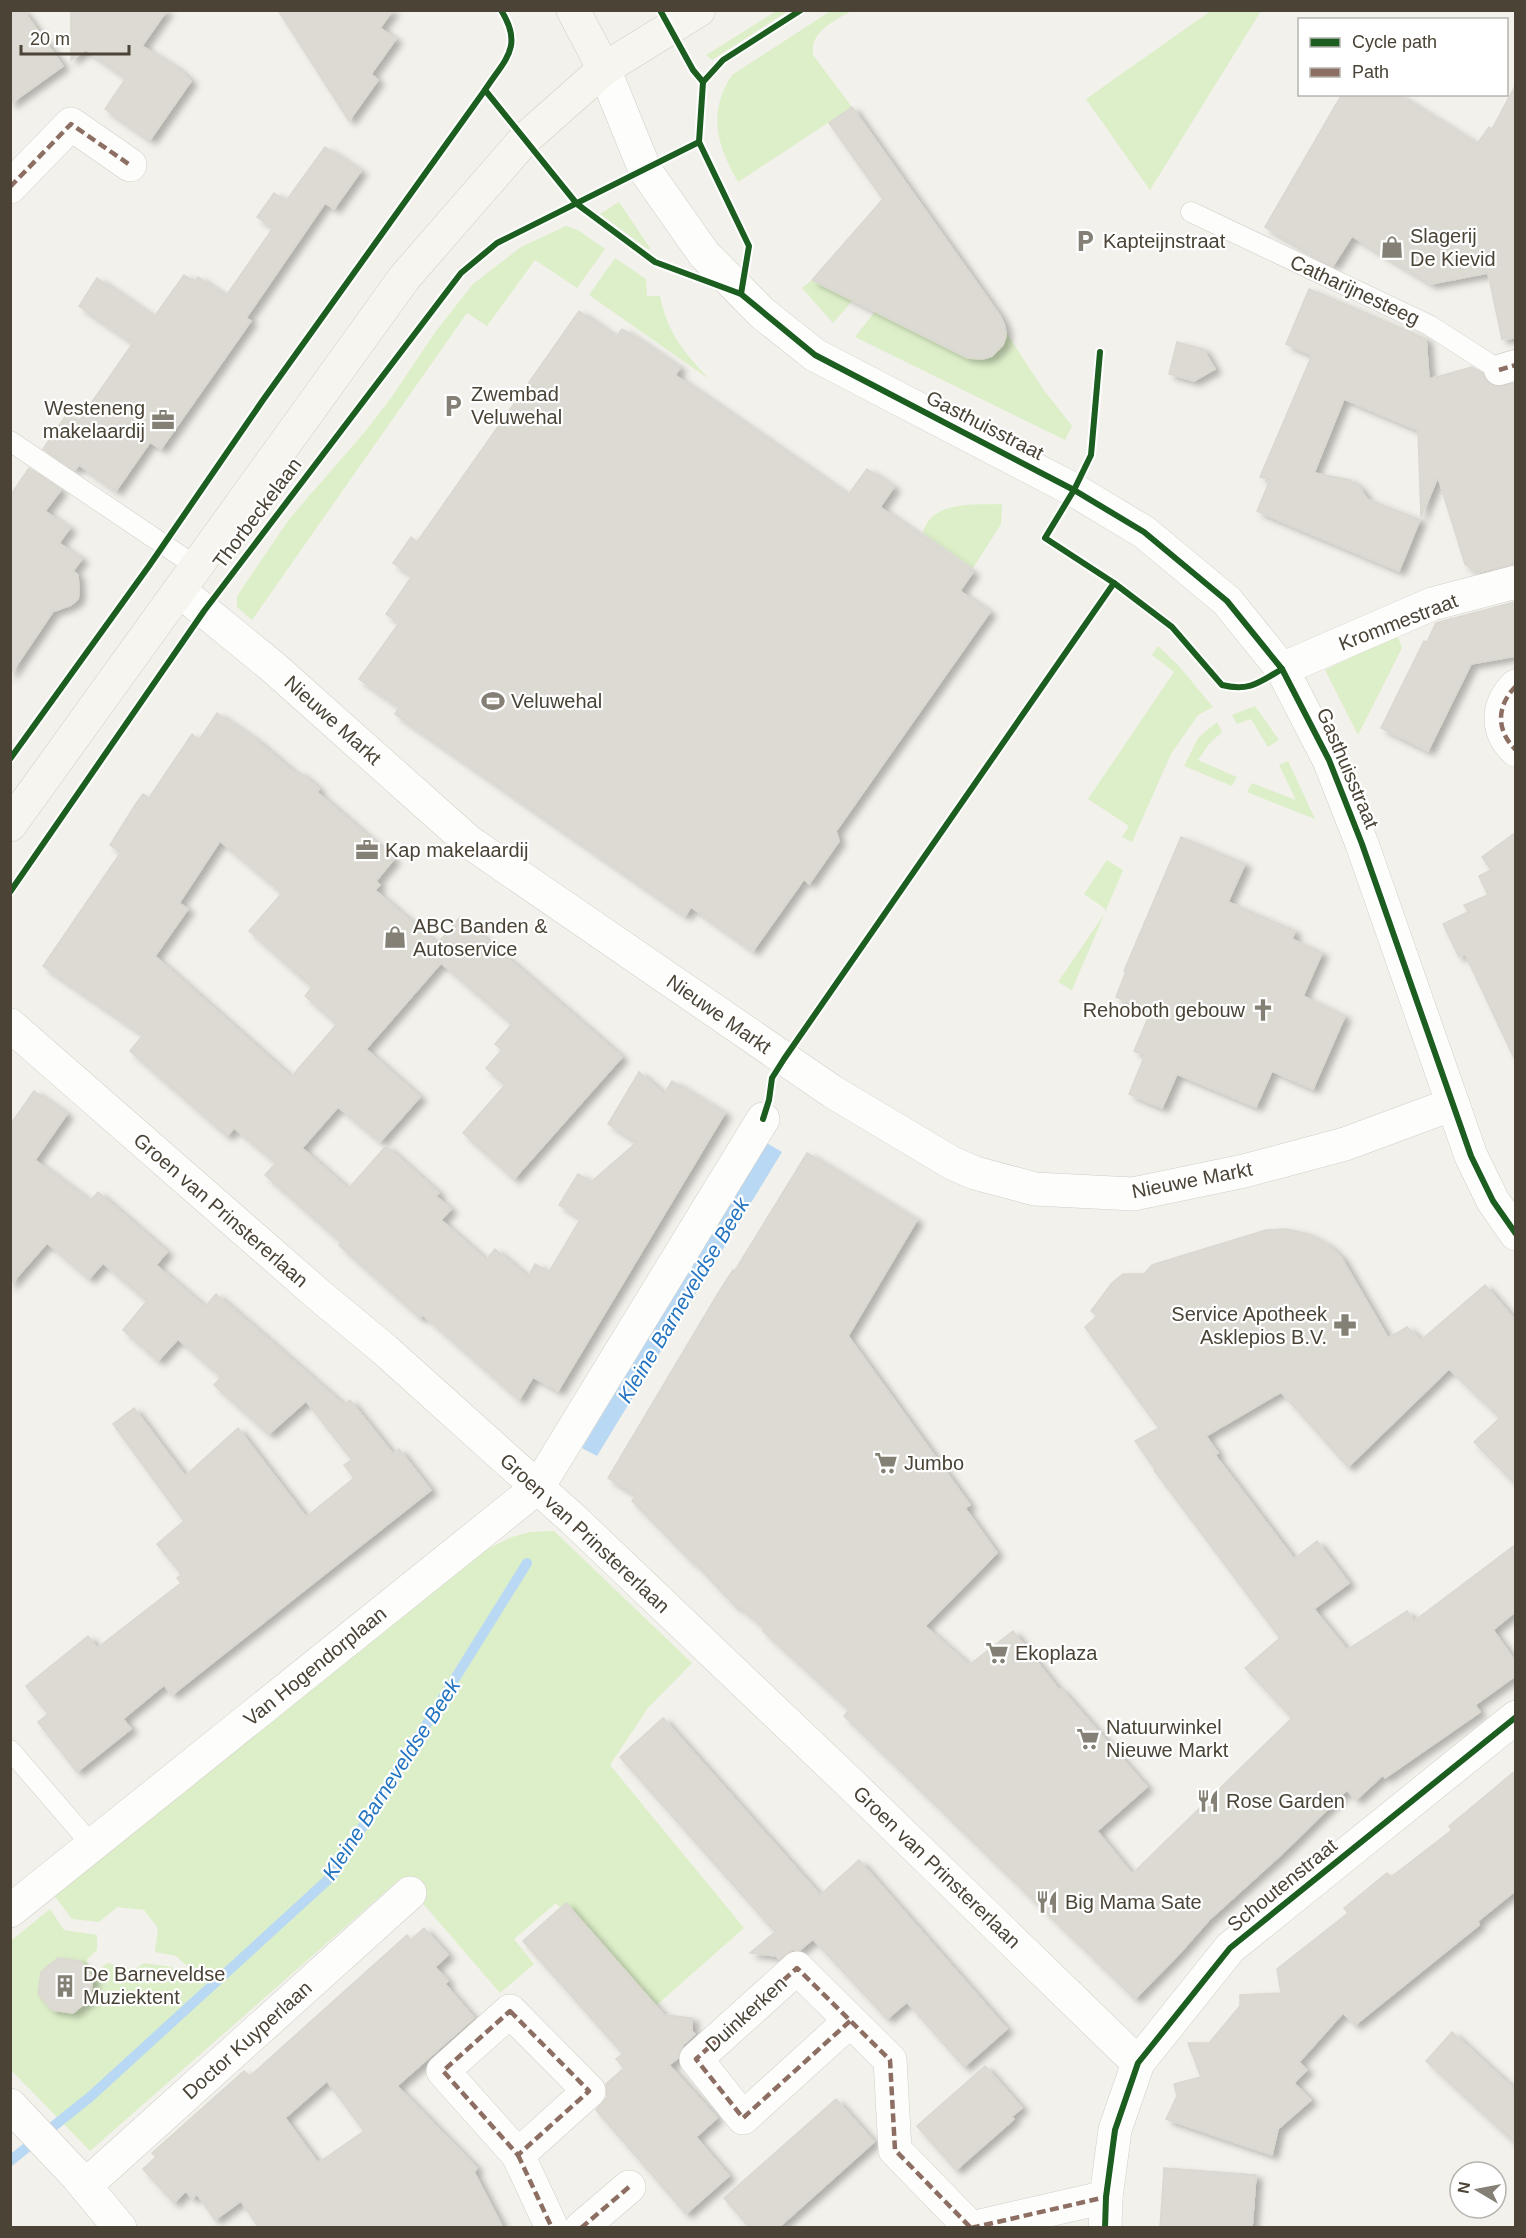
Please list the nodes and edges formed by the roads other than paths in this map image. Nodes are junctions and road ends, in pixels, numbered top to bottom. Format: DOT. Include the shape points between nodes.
graph roads {
  1 [pos="573,10"];
  2 [pos="699,10"];
  3 [pos="604,69"];
  4 [pos="130,165"];
  5 [pos="10,187"];
  6 [pos="1191,212"];
  7 [pos="1507,367"];
  8 [pos="10,441"];
  9 [pos="188,579"];
  10 [pos="1515,582"];
  11 [pos="1282,669"];
  12 [pos="1515,686"];
  13 [pos="1515,750"];
  14 [pos="10,825"];
  15 [pos="10,1025"];
  16 [pos="1453,1104"];
  17 [pos="763,1119"];
  18 [pos="1515,1234"];
  19 [pos="538,1487"];
  20 [pos="1515,1717"];
  21 [pos="10,1750"];
  22 [pos="92,1845"];
  23 [pos="410,1893"];
  24 [pos="10,1911"];
  25 [pos="850,2021"];
  26 [pos="1138,2063"];
  27 [pos="15,2109"];
  28 [pos="518,2155"];
  29 [pos="80,2181"];
  30 [pos="629,2187"];
  31 [pos="1106,2212"];
  32 [pos="120,2228"];
  33 [pos="552,2228"];
  34 [pos="581,2228"];
  35 [pos="971,2228"];
  1 -- 3 [label="main road, Gasthuisstraat"];
  2 -- 3 [label="main road, Thorbeckelaan"];
  3 -- 9 [label="main road, Thorbeckelaan" via="525,140 405,277"];
  3 -- 11 [label="street, Gasthuisstraat" via="645,170 704,254 762,313 815,355 1074,490 1144,532 1227,601"];
  4 -- 5 [label="street" via="71,124"];
  6 -- 7 [label="lane, Catharijnesteeg" via="1429,325"];
  8 -- 9 [label="lane"];
  9 -- 14 [label="main road, Thorbeckelaan"];
  9 -- 16 [label="street, Nieuwe Markt" via="273,667 468,841 813,1078 952,1163 975,1173 1035,1189 1133,1194 1244,1171 1345,1144"];
  10 -- 11 [label="street, Krommestraat" via="1432,604"];
  11 -- 16 [label="street, Gasthuisstraat" via="1329,760"];
  12 -- 13 [label="street" via="1502,705 1500,718 1505,737"];
  15 -- 19 [label="street, Groen van Prinstererlaan"];
  16 -- 18 [label="street, Gasthuisstraat" via="1471,1156"];
  17 -- 19 [label="street, Van Hogendorplaan"];
  19 -- 22 [label="street, Van Hogendorplaan"];
  19 -- 26 [label="street, Groen van Prinstererlaan"];
  20 -- 26 [label="street, Schoutenstraat" via="1230,1948"];
  21 -- 22 [label="lane"];
  22 -- 24 [label="street, Van Hogendorplaan"];
  23 -- 29 [label="street, Doctor Kuyperlaan"];
  25 -- 25 [label="street, Duinkerken" via="797,1968 696,2059 743,2118"];
  25 -- 35 [label="street, Duinkerken" via="890,2060 895,2150"];
  26 -- 31 [label="street, Schoutenstraat" via="1115,2130"];
  27 -- 29 [label="street"];
  28 -- 33 [label="street"];
  29 -- 32 [label="street"];
  30 -- 34 [label="street"];
  31 -- 35 [label="street"];
}
